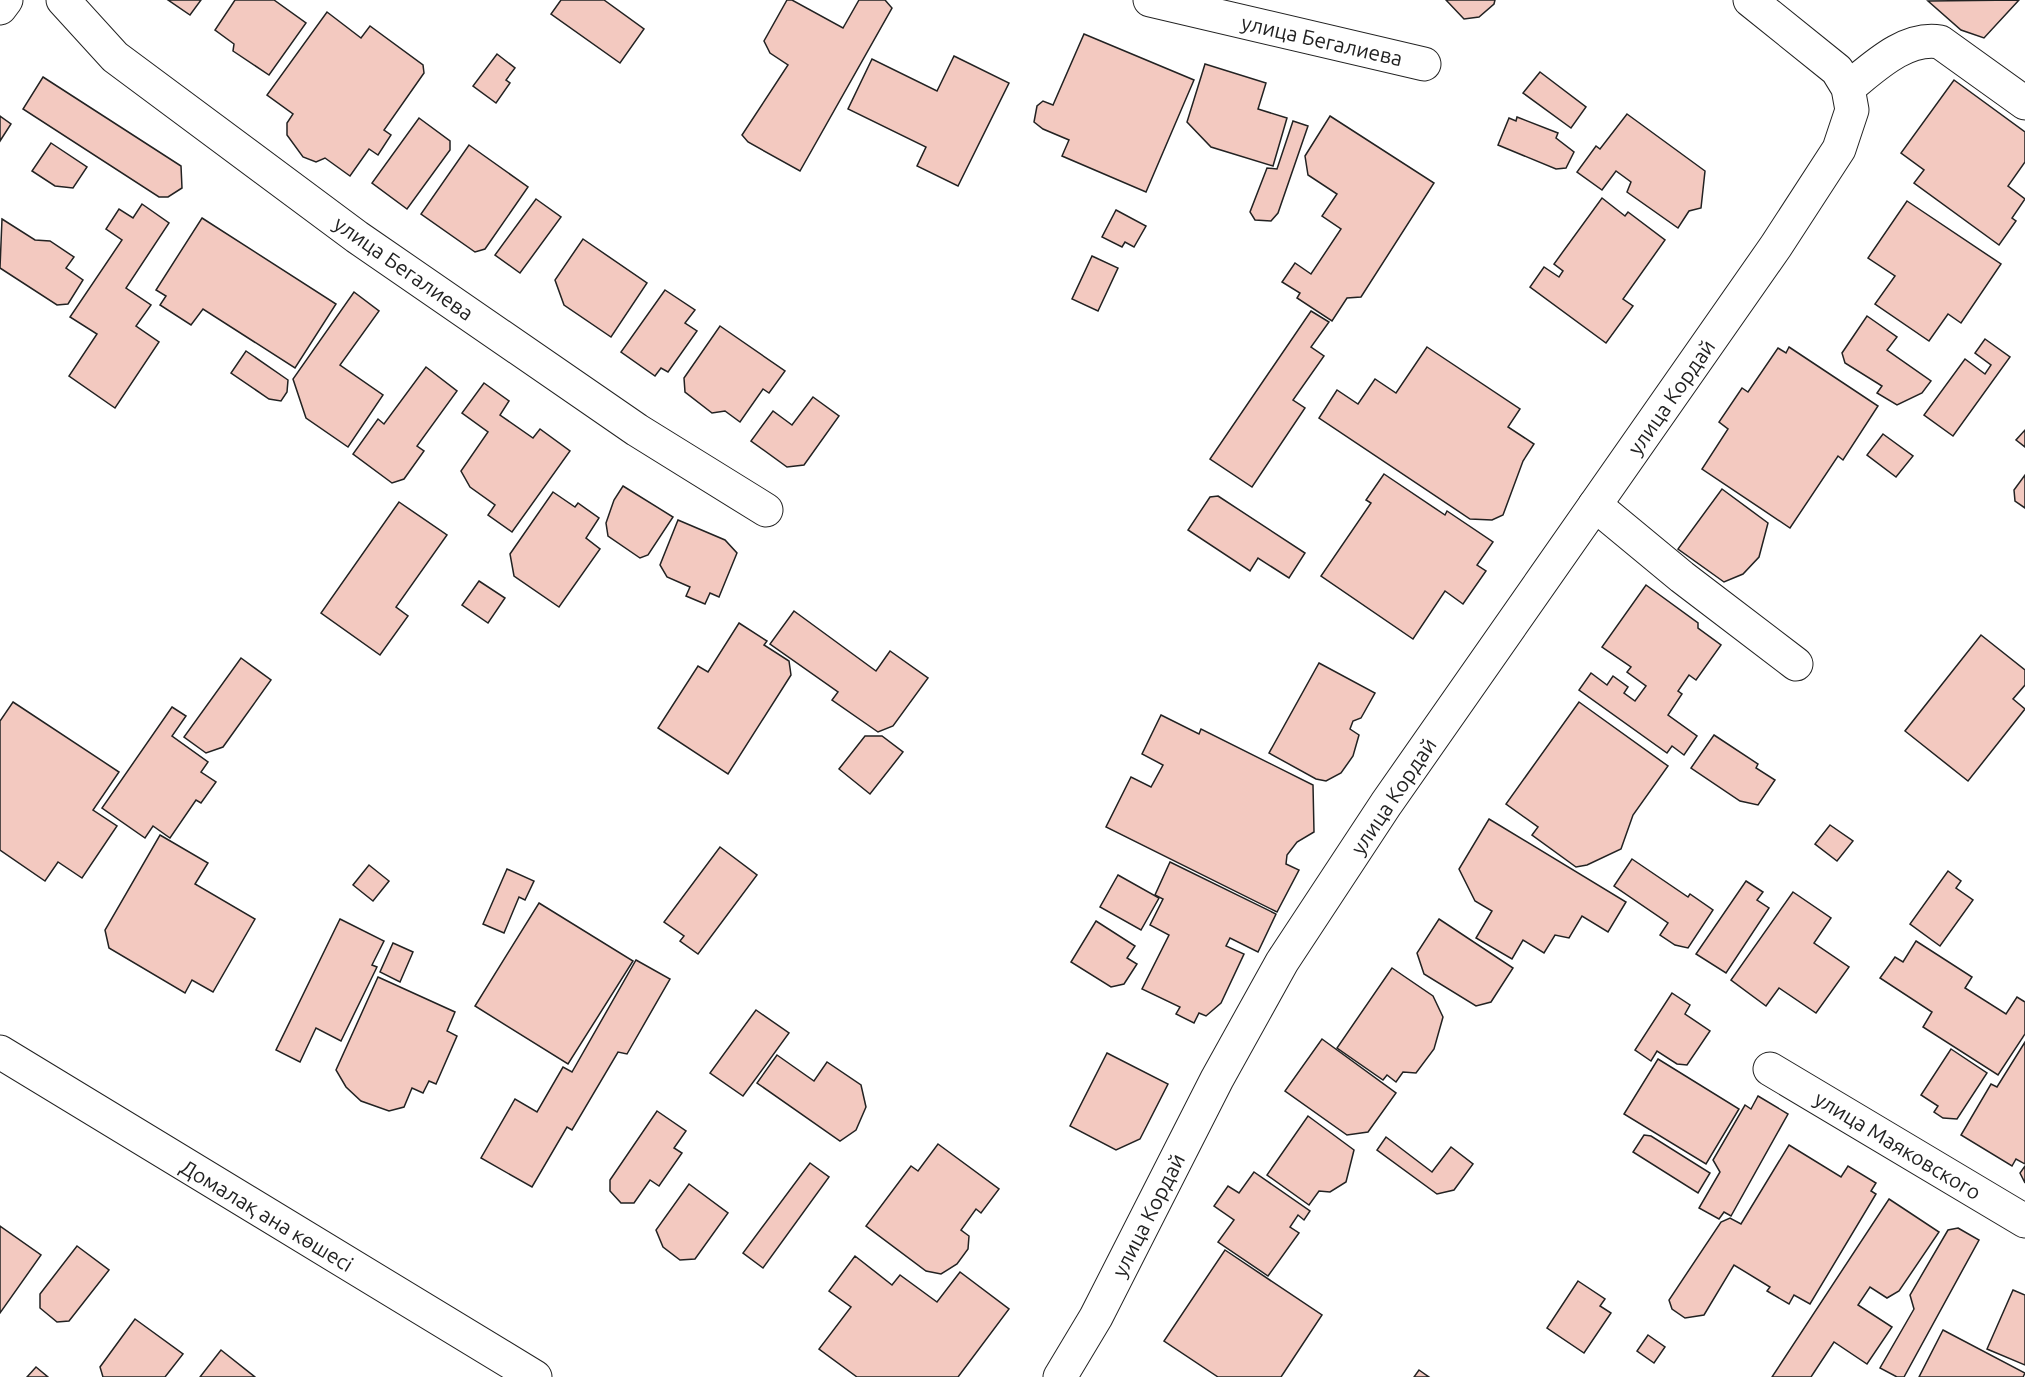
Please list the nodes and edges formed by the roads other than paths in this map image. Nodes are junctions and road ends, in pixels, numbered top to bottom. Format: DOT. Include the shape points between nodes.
graph roads {
  1 [pos="6,0"];
  2 [pos="63,0"];
  3 [pos="1150,0"];
  4 [pos="1768,5"];
  5 [pos="0,8"];
  6 [pos="1424,64"];
  7 [pos="1850,99"];
  8 [pos="2025,103"];
  9 [pos="1595,506"];
  10 [pos="766,510"];
  11 [pos="1796,664"];
  12 [pos="0,1052"];
  13 [pos="1770,1069"];
  14 [pos="2025,1221"];
  15 [pos="535,1377"];
  16 [pos="1060,1377"];
  1 -- 5 [label="street"];
  2 -- 10 [label="street, улица Бегалиева" via="115,57 357,237 637,430"];
  3 -- 6 [label="street, улица Бегалиева"];
  4 -- 7 [label="street" via="1837,70"];
  7 -- 8 [label="street" via="1886,58 1925,40 1940,42"];
  7 -- 9 [label="street, улица Кордай" via="1839,149"];
  9 -- 11 [label="street"];
  9 -- 16 [label="street, улица Кордай" via="1386,804 1282,962 1211,1089 1096,1317"];
  12 -- 15 [label="street, Домалақ ана көшесі"];
  13 -- 14 [label="street, улица Маяковского"];
}
